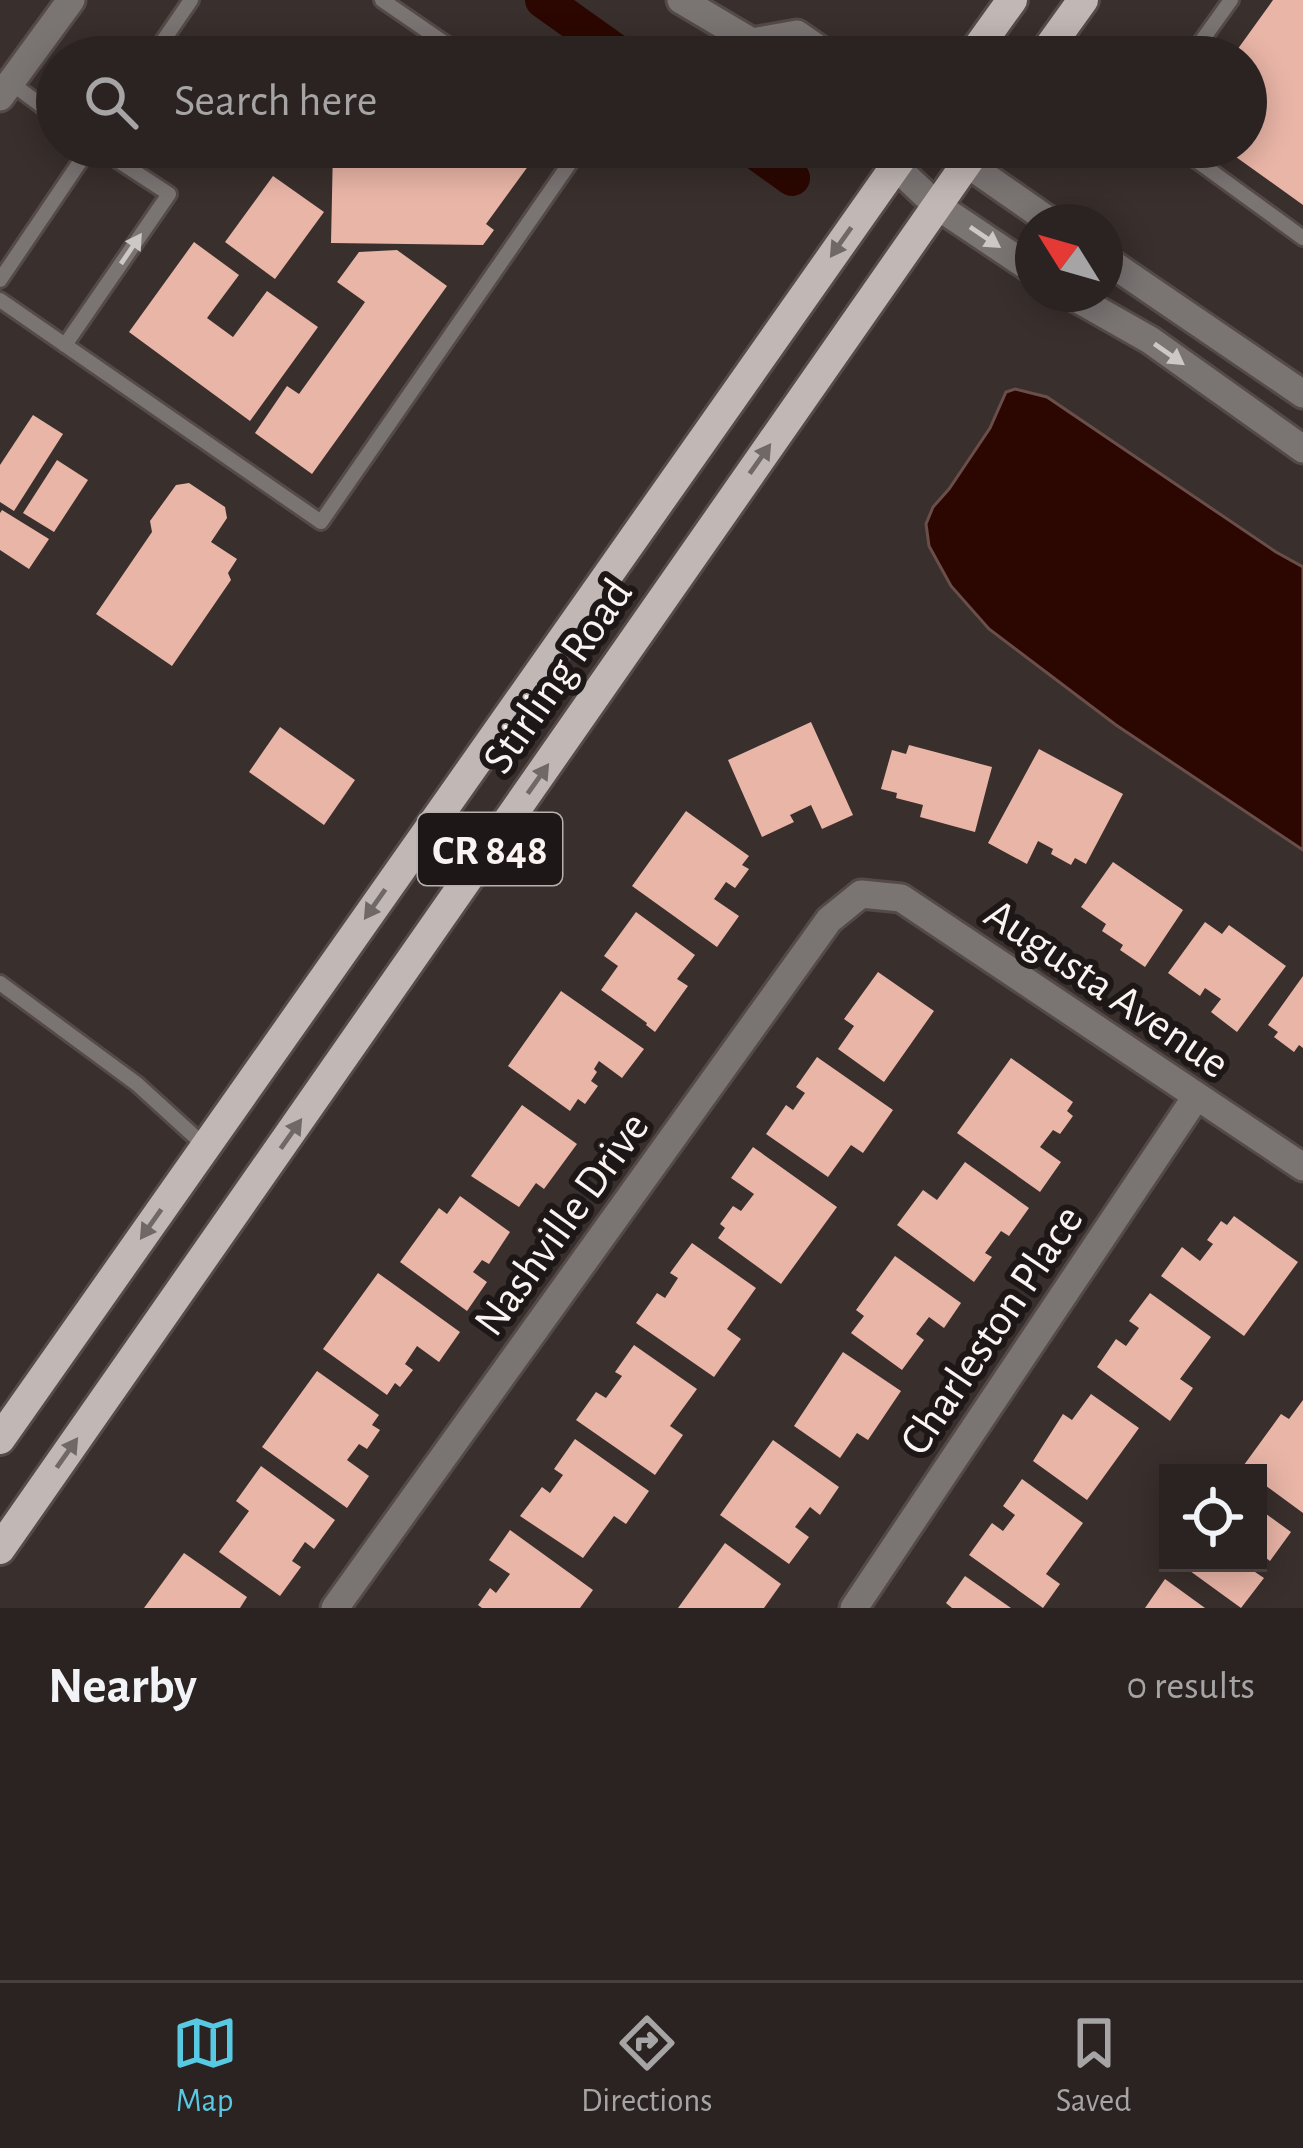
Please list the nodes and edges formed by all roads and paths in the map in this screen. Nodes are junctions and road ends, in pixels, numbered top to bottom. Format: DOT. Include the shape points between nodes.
graph roads {
  1 [pos="71,0"];
  2 [pos="191,0"];
  3 [pos="382,0"];
  4 [pos="681,0"];
  5 [pos="1012,0"];
  6 [pos="1083,0"];
  7 [pos="1231,0"];
  8 [pos="45,36"];
  9 [pos="166,36"];
  10 [pos="434,36"];
  11 [pos="740,36"];
  12 [pos="986,36"];
  13 [pos="1057,36"];
  14 [pos="1205,36"];
  15 [pos="36,48"];
  16 [pos="5,90"];
  17 [pos="36,106"];
  18 [pos="79,168"];
  19 [pos="128,168"];
  20 [pos="566,168"];
  21 [pos="884,168"];
  22 [pos="906,168"];
  23 [pos="954,168"];
  24 [pos="981,168"];
  25 [pos="1207,168"];
  26 [pos="1028,204"];
  27 [pos="936,205"];
  28 [pos="1303,238"];
  29 [pos="1015,258"];
  30 [pos="1123,271"];
  31 [pos="0,280"];
  32 [pos="0,300"];
  33 [pos="1101,312"];
  34 [pos="65,346"];
  35 [pos="1303,394"];
  36 [pos="1303,449"];
  37 [pos="861,894"];
  38 [pos="0,983"];
  39 [pos="1196,1097"];
  40 [pos="205,1146"];
  41 [pos="1303,1167"];
  42 [pos="0,1439"];
  43 [pos="0,1549"];
  44 [pos="335,1608"];
  45 [pos="854,1608"];
  1 -- 8 [label="street"];
  2 -- 9 [label="lane"];
  3 -- 10 [label="lane"];
  4 -- 11 [label="street"];
  5 -- 12 [label="main road"];
  6 -- 13 [label="main road"];
  7 -- 14 [label="lane"];
  15 -- 16 [label="street"];
  16 -- 17 [label="lane"];
  18 -- 31 [label="lane"];
  34 -- 19 [label="lane, one-way" via="169,194"];
  20 -- 34 [label="lane" via="321,522"];
  21 -- 40 [label="main road, Stirling Road / CR 848, one-way"];
  22 -- 27 [label="street"];
  23 -- 27 [label="main road, Stirling Road / CR 848"];
  24 -- 26 [label="street"];
  25 -- 28 [label="lane"];
  27 -- 29 [label="street, one-way"];
  43 -- 27 [label="main road, Stirling Road / CR 848, one-way"];
  30 -- 35 [label="street"];
  32 -- 34 [label="lane"];
  33 -- 36 [label="street, one-way"];
  37 -- 39 [label="street, Augusta Avenue" via="901,898"];
  37 -- 44 [label="street, Nashville Drive" via="829,920"];
  38 -- 40 [label="lane" via="137,1084"];
  39 -- 41 [label="street, Augusta Avenue"];
  39 -- 45 [label="street, Charleston Place"];
  40 -- 42 [label="main road, Stirling Road / CR 848, one-way"];
}
